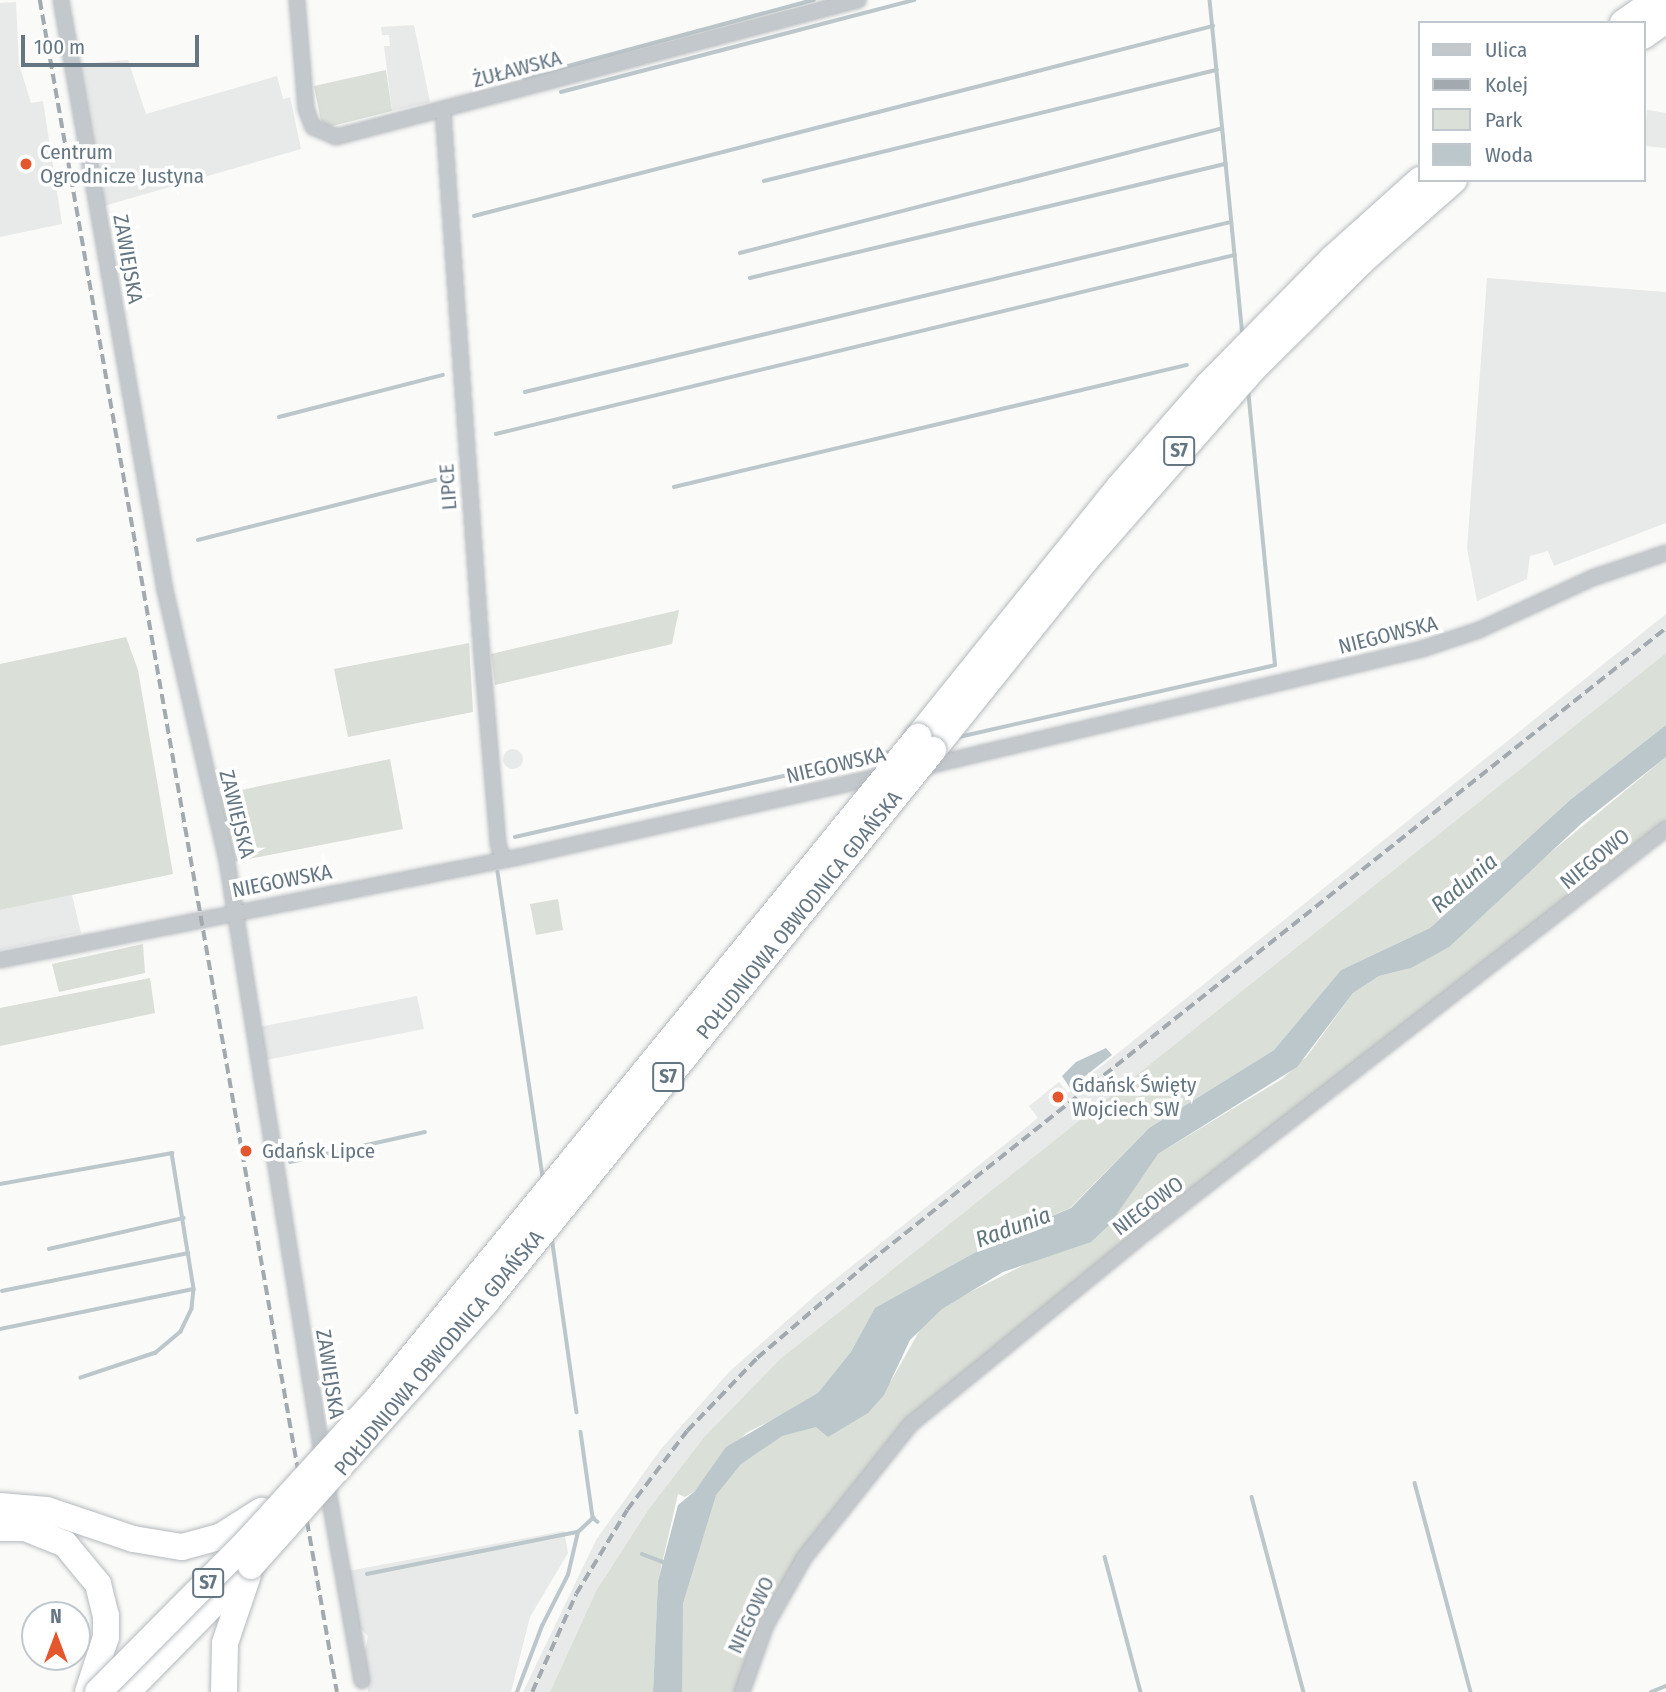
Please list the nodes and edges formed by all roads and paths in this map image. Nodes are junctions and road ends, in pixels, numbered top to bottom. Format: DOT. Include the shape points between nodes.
graph roads {
  1 [pos="61,0"];
  2 [pos="297,0"];
  3 [pos="858,0"];
  4 [pos="1656,0"];
  5 [pos="1666,20"];
  6 [pos="1626,21"];
  7 [pos="1645,35"];
  8 [pos="443,111"];
  9 [pos="1418,182"];
  10 [pos="1452,182"];
  11 [pos="1666,553"];
  12 [pos="1666,829"];
  13 [pos="503,859"];
  14 [pos="233,912"];
  15 [pos="0,960"];
  16 [pos="314,1470"];
  17 [pos="0,1506"];
  18 [pos="0,1528"];
  19 [pos="251,1566"];
  20 [pos="362,1681"];
  21 [pos="88,1692"];
  22 [pos="99,1692"];
  23 [pos="127,1692"];
  24 [pos="224,1692"];
  25 [pos="742,1692"];
  1 -- 14 [label="street, ZAWIEJSKA" via="165,590 227,861"];
  2 -- 8 [label="street, ŻUŁAWSKA" via="306,109 321,134 346,136"];
  3 -- 8 [label="street, ŻUŁAWSKA"];
  4 -- 6 [label="highway"];
  5 -- 7 [label="highway"];
  8 -- 13 [label="street, LIPCE" via="484,673"];
  9 -- 16 [label="highway, POŁUDNIOWA OBWODNICA GDAŃSKA / S7, bridge" via="1334,258 1208,385 1119,486 534,1211"];
  10 -- 19 [label="highway, POŁUDNIOWA OBWODNICA GDAŃSKA / S7, bridge" via="1301,321 1168,464 487,1301"];
  11 -- 13 [label="street, NIEGOWSKA" via="1595,577 1479,630 1422,649"];
  12 -- 25 [label="street, NIEGOWO" via="1135,1241 911,1424 804,1558 765,1625"];
  13 -- 14 [label="street, NIEGOWSKA"];
  14 -- 15 [label="street, NIEGOWSKA"];
  14 -- 20 [label="street, ZAWIEJSKA" via="302,1347"];
  16 -- 17 [label="highway, bridge" via="239,1527 209,1542 181,1548 141,1542 47,1510"];
  16 -- 22 [label="highway, POŁUDNIOWA OBWODNICA GDAŃSKA / S7, bridge"];
  18 -- 21 [label="highway" via="25,1528 65,1544 98,1584 106,1637"];
  19 -- 23 [label="highway, POŁUDNIOWA OBWODNICA GDAŃSKA / S7"];
  19 -- 24 [label="highway" via="225,1643"];
}
